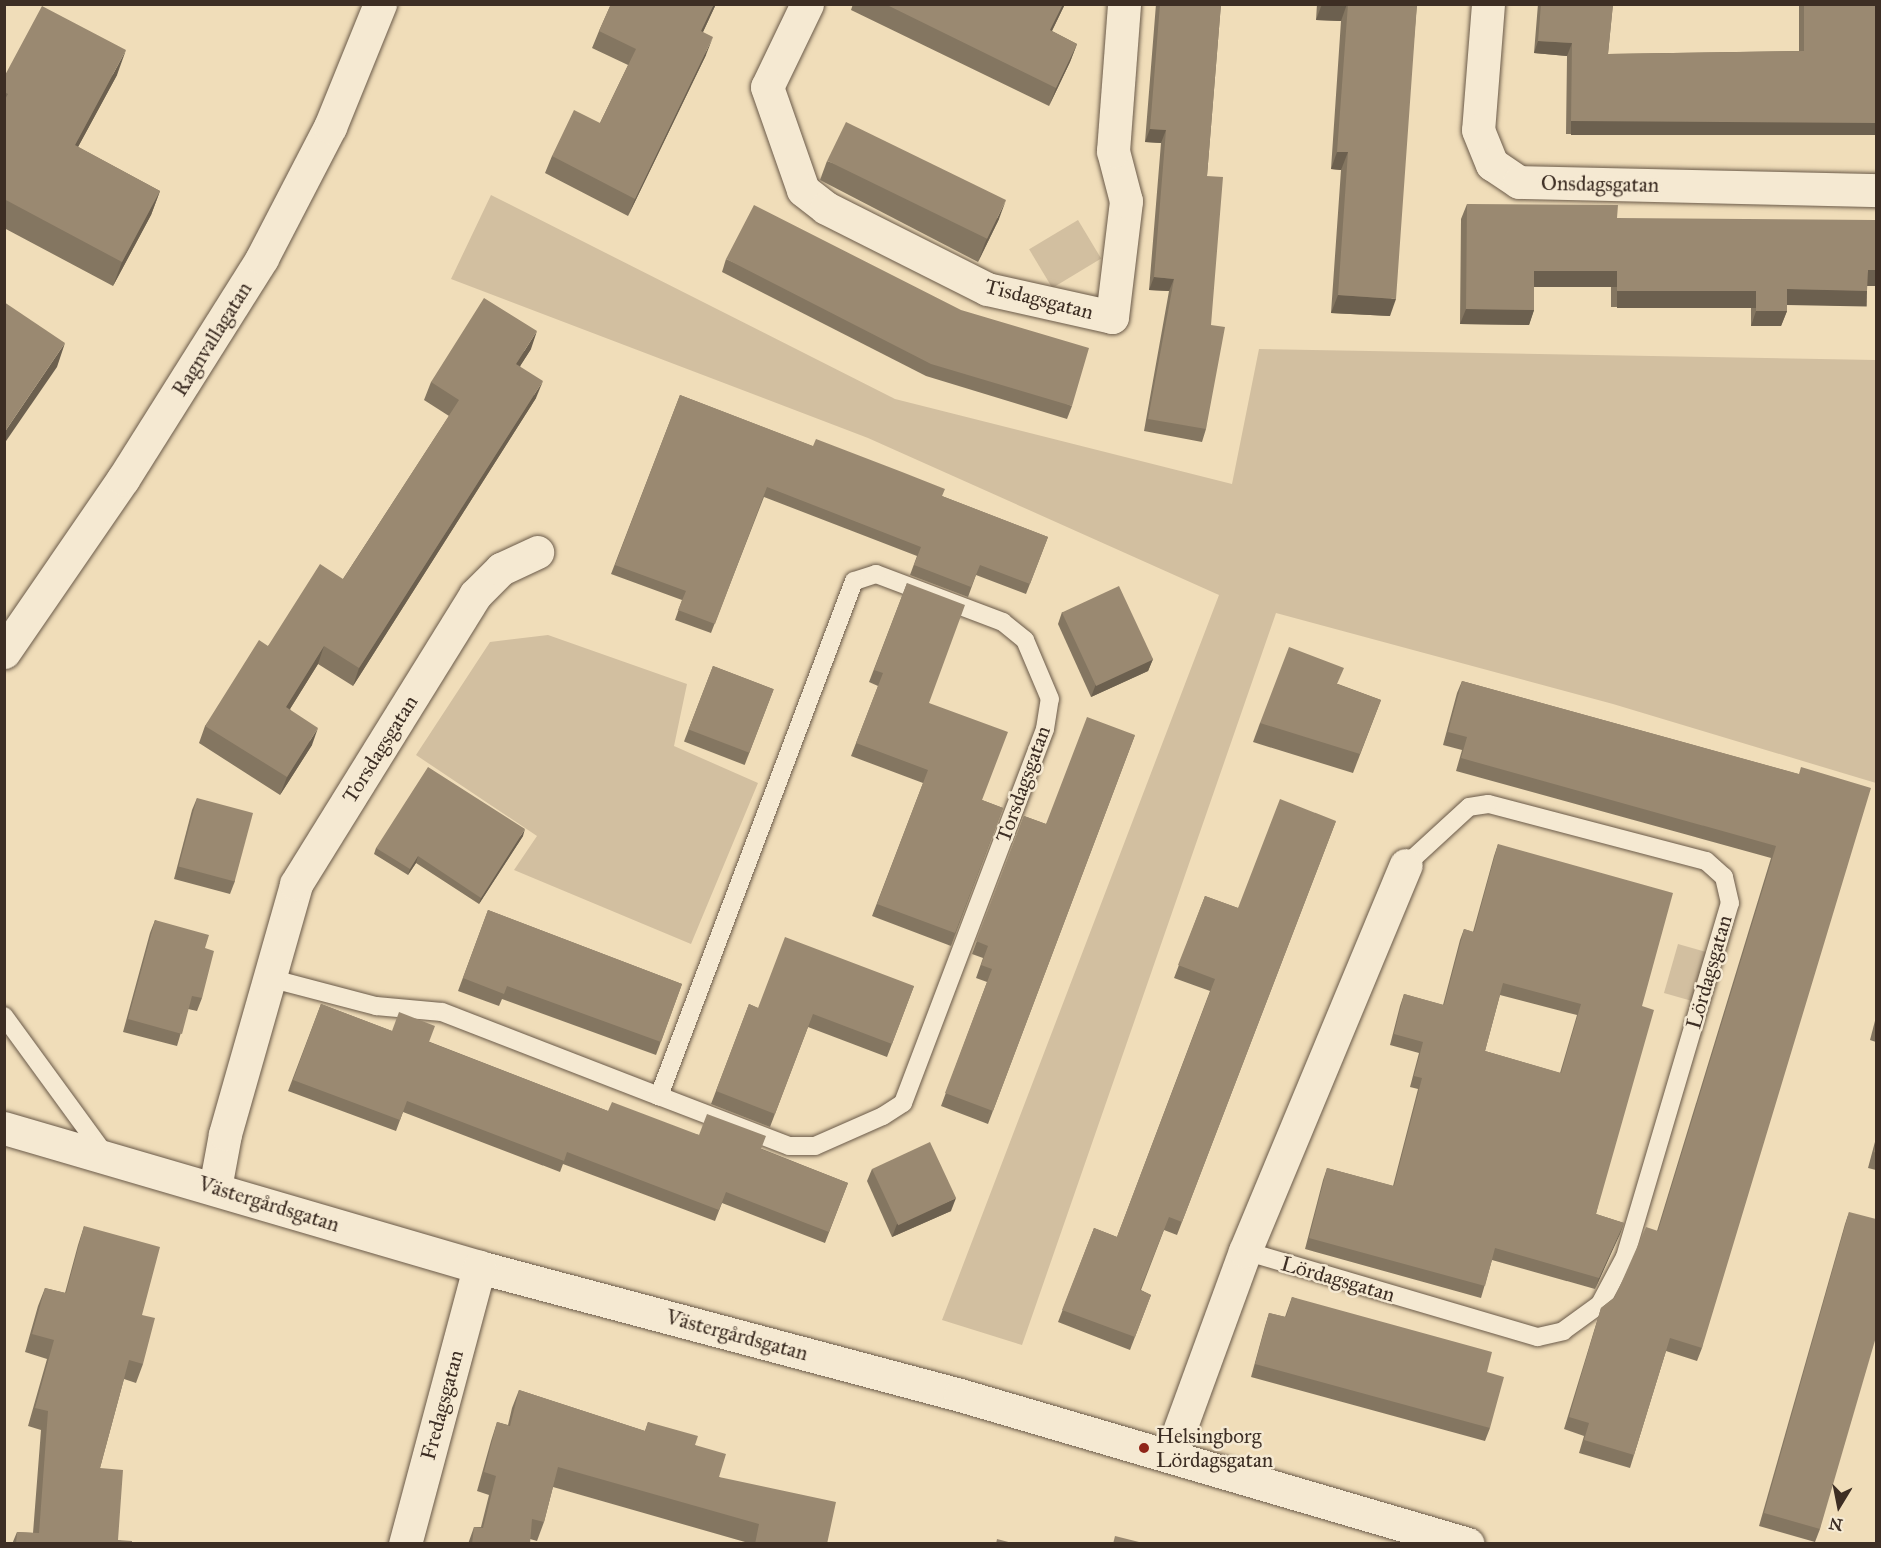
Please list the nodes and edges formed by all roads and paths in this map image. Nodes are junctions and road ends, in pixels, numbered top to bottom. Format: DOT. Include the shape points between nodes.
graph roads {
  1 [pos="380,4"];
  2 [pos="807,4"];
  3 [pos="1124,4"];
  4 [pos="1488,4"];
  5 [pos="1876,190"];
  6 [pos="537,552"];
  7 [pos="4,652"];
  8 [pos="1406,865"];
  9 [pos="269,978"];
  10 [pos="4,1016"];
  11 [pos="659,1096"];
  12 [pos="4,1128"];
  13 [pos="109,1158"];
  14 [pos="215,1188"];
  15 [pos="1245,1251"];
  16 [pos="479,1267"];
  17 [pos="1170,1456"];
  18 [pos="405,1544"];
  19 [pos="1468,1544"];
  1 -- 7 [label="street, Ragnvallagatan" via="330,127 262,258 123,479"];
  2 -- 3 [label="street, Tisdagsgatan" via="767,87 803,190 826,208 987,289 1112,317 1126,201 1113,151"];
  4 -- 5 [label="street, Onsdagsgatan" via="1478,130 1492,164 1519,182"];
  6 -- 9 [label="street, Torsdagsgatan" via="501,569 475,595 296,884"];
  8 -- 15 [label="street, Lördagsgatan"];
  8 -- 15 [label="lane, Lördagsgatan" via="1469,807 1488,804 1706,861 1724,877 1730,903 1625,1257 1600,1304 1563,1331 1538,1337"];
  9 -- 11 [label="lane, Torsdagsgatan" via="376,1006 442,1012"];
  9 -- 14 [label="street, Torsdagsgatan"];
  10 -- 13 [label="lane" via="87,1136"];
  11 -- 11 [label="lane, Torsdagsgatan" via="789,1146 815,1146 903,1103 1045,729 1050,699 1025,640 1004,622 876,574 854,581"];
  12 -- 13 [label="street, Västergårdsgatan"];
  13 -- 14 [label="street, Västergårdsgatan"];
  14 -- 16 [label="street, Västergårdsgatan"];
  15 -- 17 [label="street, Lördagsgatan"];
  16 -- 17 [label="street, Västergårdsgatan"];
  16 -- 18 [label="street, Fredagsgatan"];
  17 -- 19 [label="street, Västergårdsgatan"];
}
